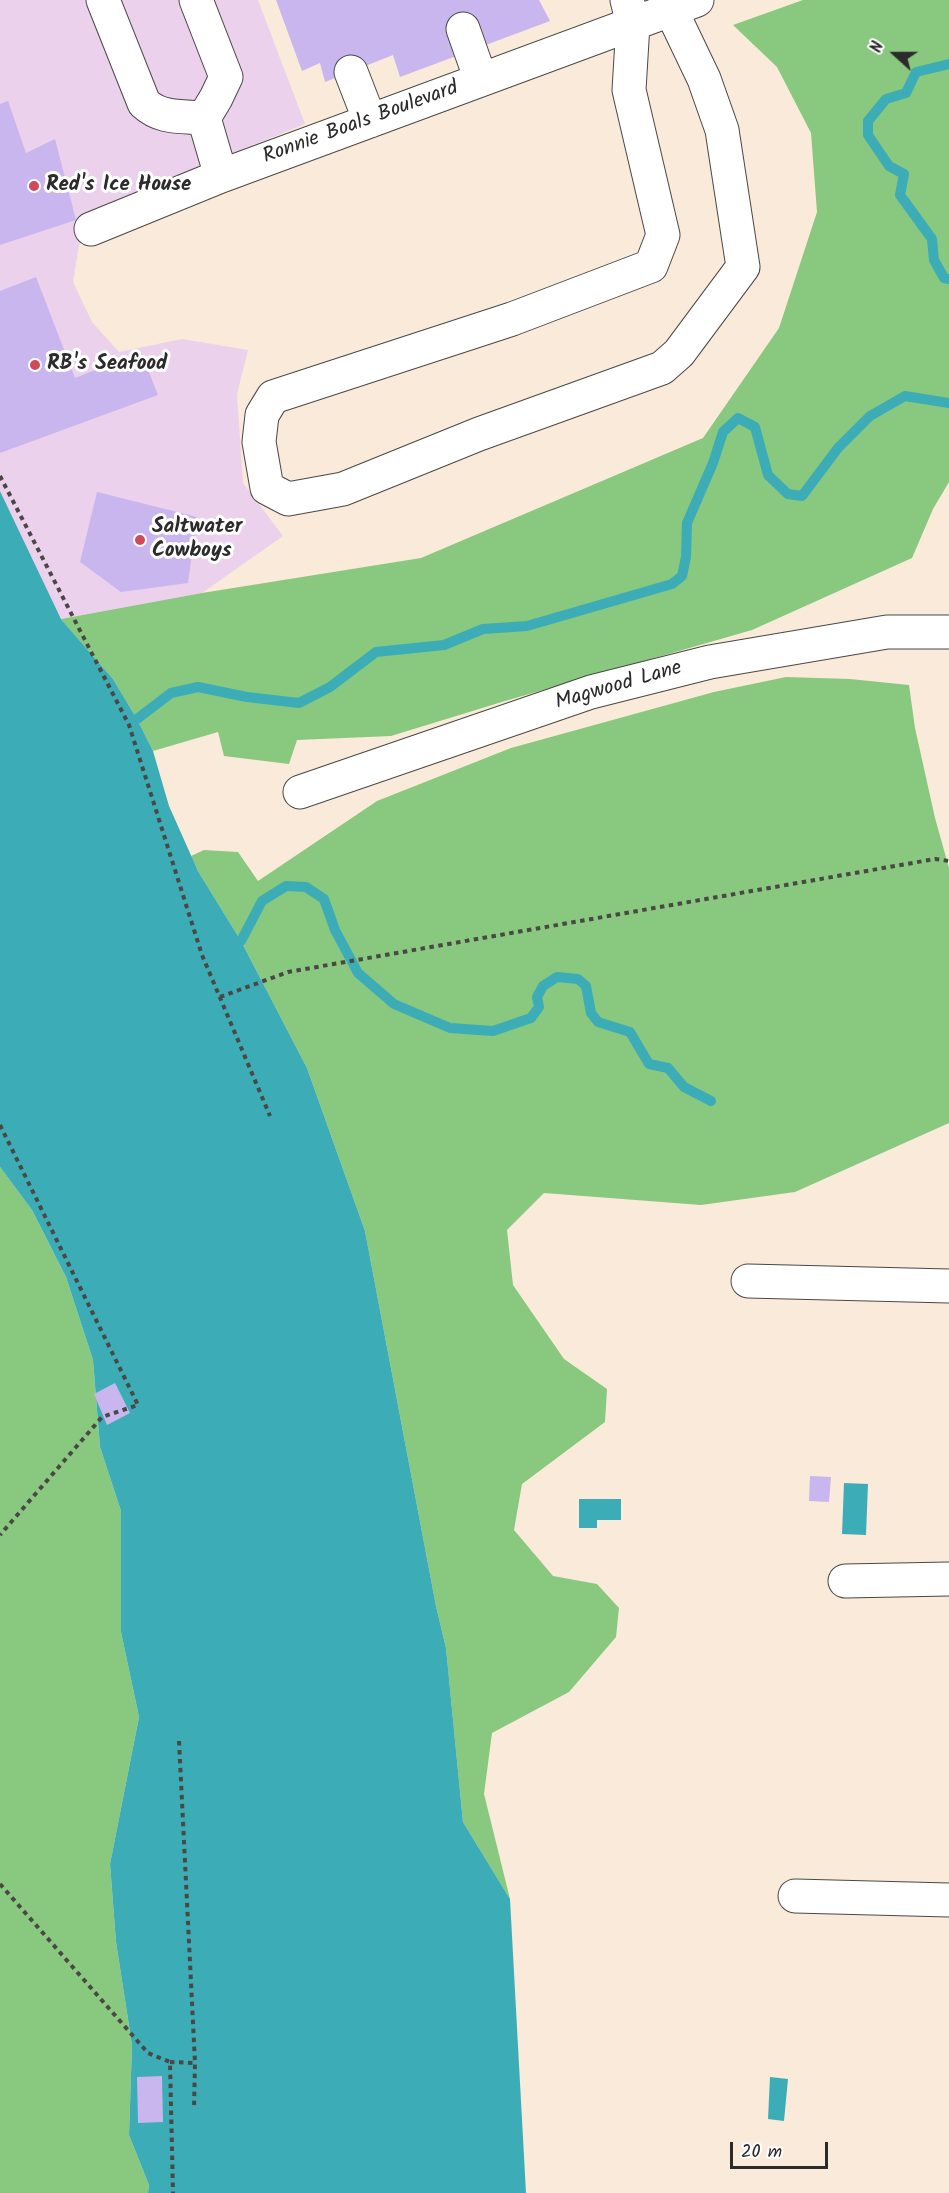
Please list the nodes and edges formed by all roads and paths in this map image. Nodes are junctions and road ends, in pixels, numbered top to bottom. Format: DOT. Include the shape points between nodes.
graph roads {
  1 [pos="103,0"];
  2 [pos="196,0"];
  3 [pos="684,5"];
  4 [pos="630,12"];
  5 [pos="463,28"];
  6 [pos="351,72"];
  7 [pos="481,80"];
  8 [pos="204,118"];
  9 [pos="370,121"];
  10 [pos="221,176"];
  11 [pos="91,230"];
  12 [pos="0,476"];
  13 [pos="949,632"];
  14 [pos="300,792"];
  15 [pos="949,861"];
  16 [pos="220,997"];
  17 [pos="270,1116"];
  18 [pos="0,1125"];
  19 [pos="748,1281"];
  20 [pos="949,1286"];
  21 [pos="0,1535"];
  22 [pos="949,1579"];
  23 [pos="846,1581"];
  24 [pos="179,1741"];
  25 [pos="0,1884"];
  26 [pos="795,1896"];
  27 [pos="949,1900"];
  28 [pos="170,2062"];
  29 [pos="195,2063"];
  30 [pos="194,2108"];
  31 [pos="173,2193"];
  1 -- 8 [label="street" via="144,103 161,114"];
  2 -- 8 [label="street" via="226,77"];
  3 -- 4 [label="street, Ronnie Boals Boulevard"];
  3 -- 4 [label="street" via="722,130 743,267 679,352 662,368 479,434 343,489 288,499 267,488 259,442 262,415 273,397 512,319 651,266 663,235 629,90"];
  4 -- 7 [label="street, Ronnie Boals Boulevard"];
  5 -- 7 [label="street"];
  6 -- 9 [label="street"];
  7 -- 9 [label="street, Ronnie Boals Boulevard"];
  8 -- 10 [label="street"];
  9 -- 10 [label="street, Ronnie Boals Boulevard"];
  10 -- 11 [label="street, Ronnie Boals Boulevard"];
  12 -- 16 [label="path" via="129,725 202,955"];
  13 -- 14 [label="street, Magwood Lane" via="887,632 710,662 591,692"];
  15 -- 16 [label="path" via="935,859 288,972"];
  16 -- 17 [label="path"];
  18 -- 21 [label="path" via="138,1405 102,1417"];
  19 -- 20 [label="street"];
  22 -- 23 [label="street"];
  24 -- 29 [label="path"];
  25 -- 28 [label="path" via="148,2053"];
  26 -- 27 [label="street"];
  28 -- 29 [label="path"];
  28 -- 31 [label="path"];
  29 -- 30 [label="path"];
}
